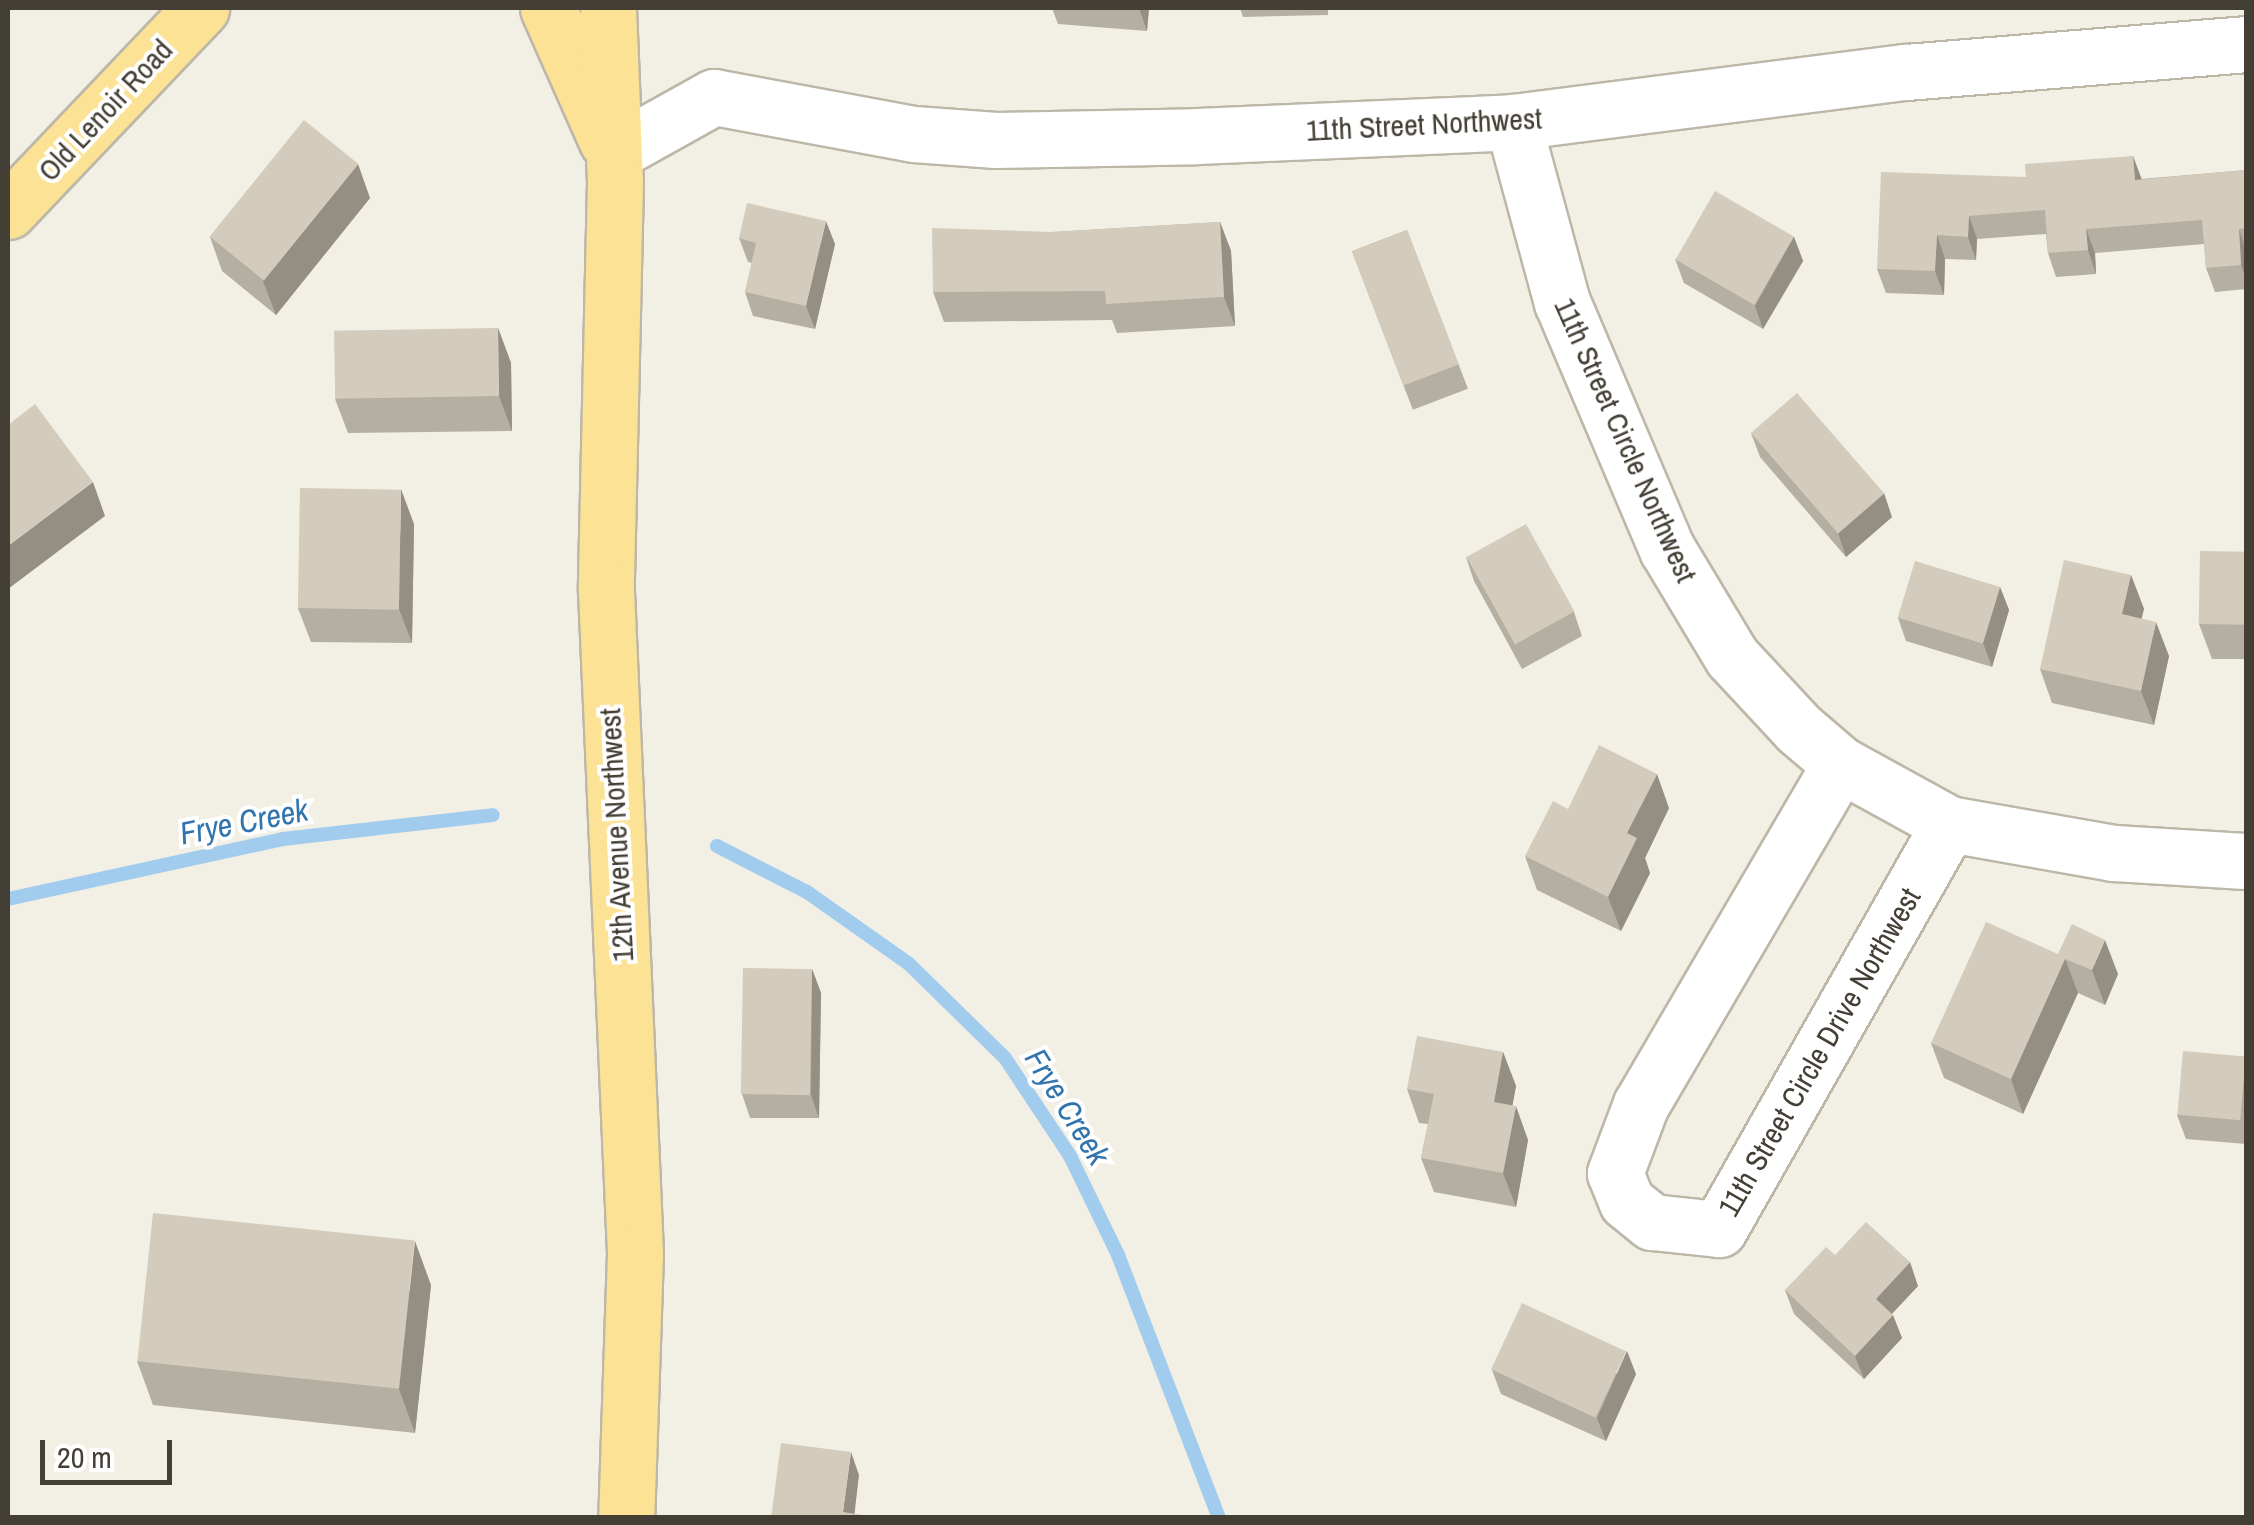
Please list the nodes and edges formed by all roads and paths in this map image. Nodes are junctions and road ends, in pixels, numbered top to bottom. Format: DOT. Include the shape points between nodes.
graph roads {
  1 [pos="201,8"];
  2 [pos="548,8"];
  3 [pos="608,8"];
  4 [pos="642,8"];
  5 [pos="2246,44"];
  6 [pos="1514,122"];
  7 [pos="615,152"];
  8 [pos="8,211"];
  9 [pos="1840,764"];
  10 [pos="1948,824"];
  11 [pos="2246,861"];
  12 [pos="626,1518"];
  1 -- 8 [label="main road, Old Lenoir Road"];
  2 -- 7 [label="main road" via="596,125"];
  3 -- 7 [label="main road, 12th Avenue Northwest"];
  4 -- 7 [label="main road, 12th Avenue Northwest"];
  5 -- 6 [label="street, 11th Street Northwest" via="1906,72"];
  6 -- 7 [label="street, 11th Street Northwest" via="996,140 914,134 714,97"];
  6 -- 9 [label="street, 11th Street Circle Northwest" via="1562,302 1667,549 1732,657"];
  7 -- 12 [label="main road, 12th Avenue Northwest" via="606,591 636,1254"];
  9 -- 10 [label="street, 11th Street Circle Northwest"];
  9 -- 10 [label="street, 11th Street Circle Drive Northwest" via="1640,1104 1615,1173 1627,1202 1652,1222 1718,1229"];
  10 -- 11 [label="street, 11th Street Circle Northwest" via="2114,853"];
}
